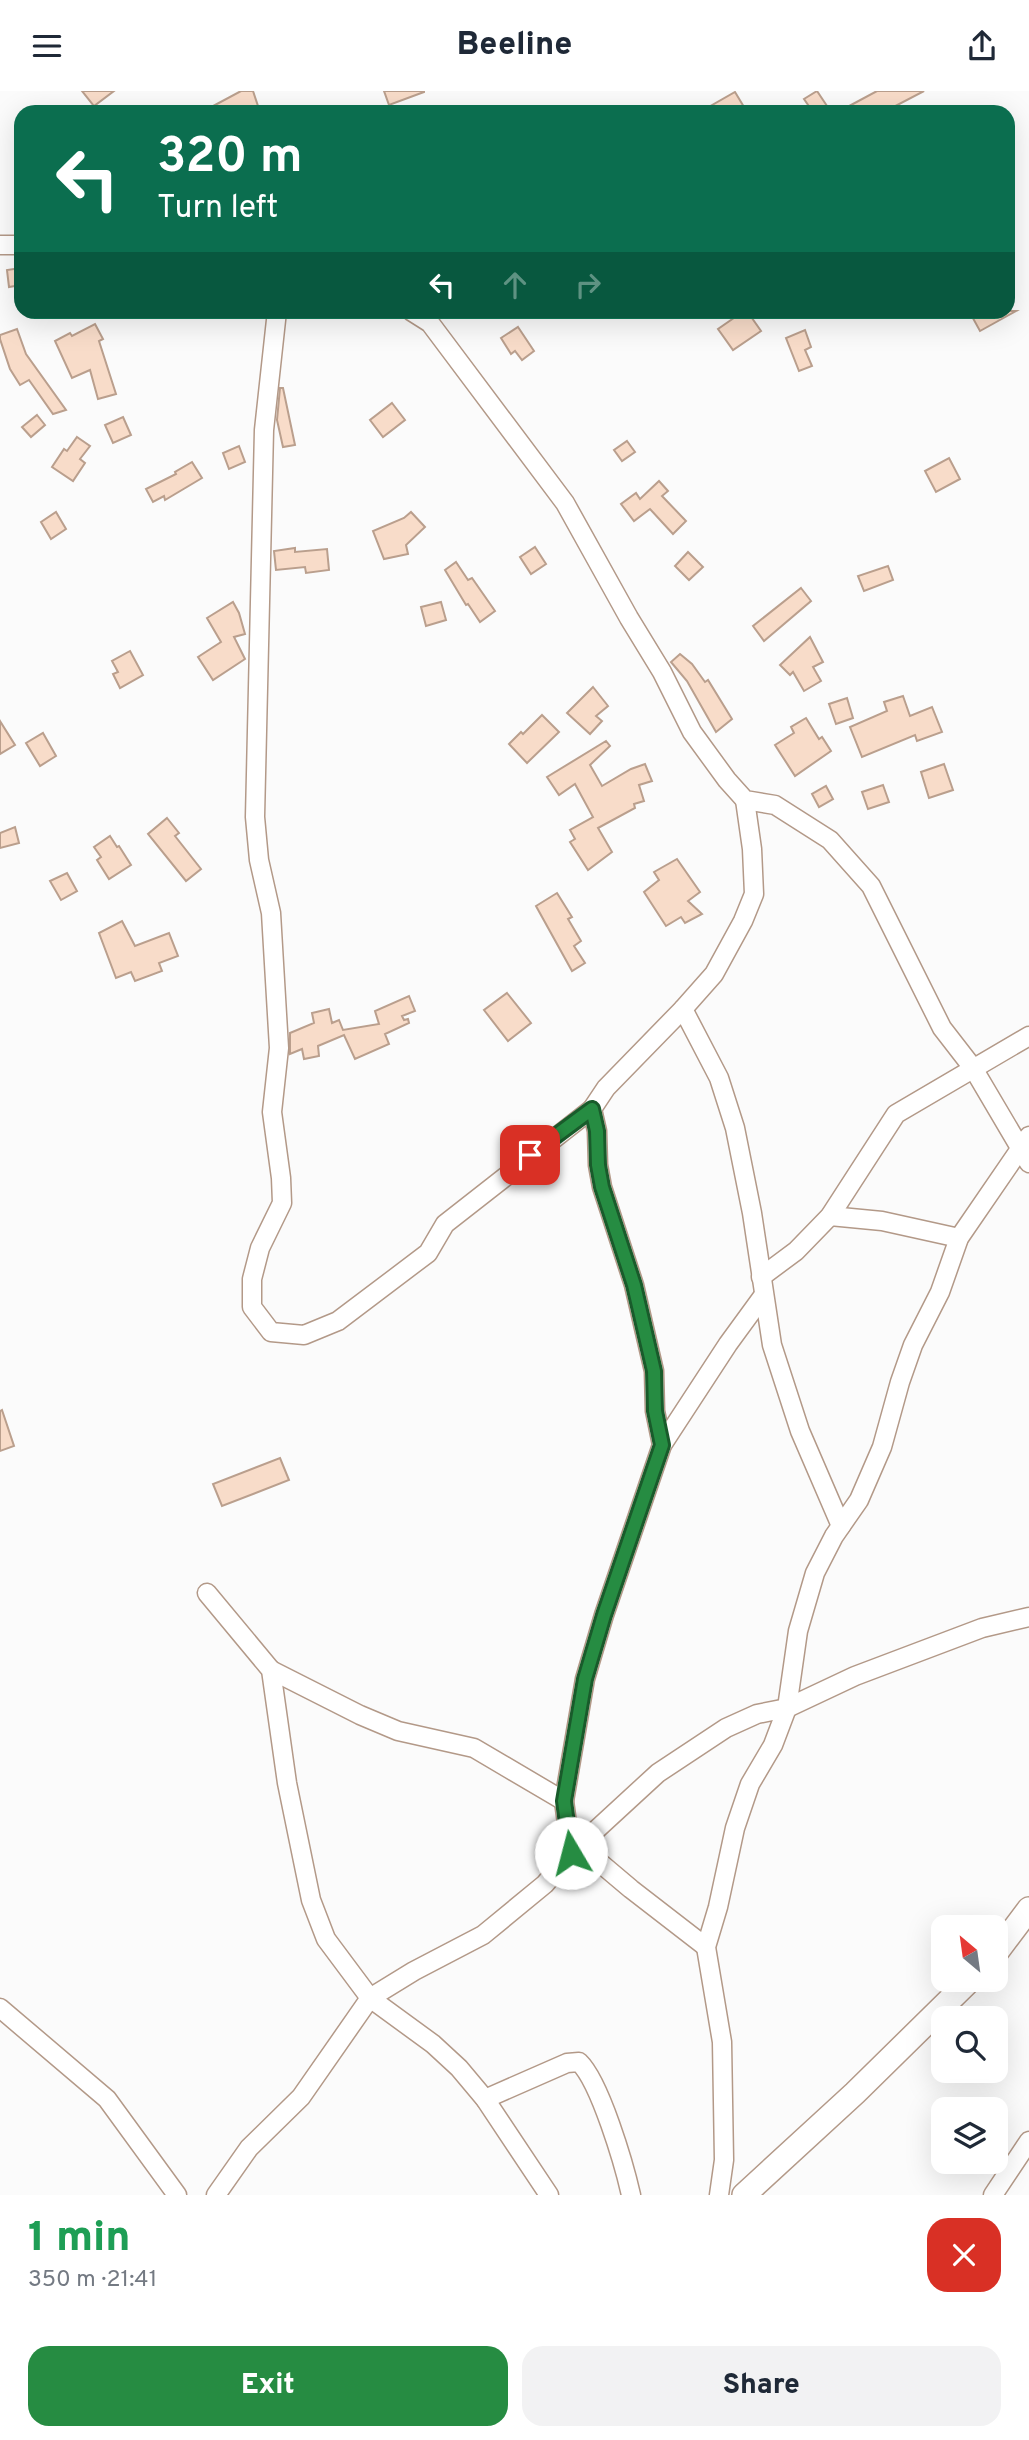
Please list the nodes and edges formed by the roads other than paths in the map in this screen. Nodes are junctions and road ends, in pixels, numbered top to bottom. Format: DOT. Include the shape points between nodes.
graph roads {
  1 [pos="276,319"];
  2 [pos="424,319"];
  3 [pos="745,800"];
  4 [pos="683,1009"];
  5 [pos="1029,1036"];
  6 [pos="973,1068"];
  7 [pos="592,1109"];
  8 [pos="1026,1149"];
  9 [pos="830,1216"];
  10 [pos="960,1238"];
  11 [pos="761,1277"];
  12 [pos="763,1296"];
  13 [pos="662,1445"];
  14 [pos="841,1526"];
  15 [pos="207,1593"];
  16 [pos="1029,1617"];
  17 [pos="271,1670"];
  18 [pos="787,1708"];
  19 [pos="564,1801"];
  20 [pos="576,1849"];
  21 [pos="1029,1909"];
  22 [pos="1008,1936"];
  23 [pos="706,1947"];
  24 [pos="958,1992"];
  25 [pos="370,1999"];
  26 [pos="0,2008"];
  27 [pos="485,2099"];
  28 [pos="1029,2141"];
  29 [pos="177,2195"];
  30 [pos="216,2195"];
  31 [pos="549,2195"];
  32 [pos="631,2195"];
  33 [pos="719,2195"];
  34 [pos="744,2195"];
  35 [pos="993,2195"];
  1 -- 7 [label="street" via="264,430 255,817 271,913 279,1048 272,1112 282,1203 257,1259 252,1307 271,1332 304,1335 338,1321 428,1253 445,1224"];
  2 -- 3 [label="street" via="565,503 692,732"];
  3 -- 4 [label="street" via="754,894 714,974"];
  3 -- 6 [label="street" via="775,805 830,840 871,886 942,1028"];
  4 -- 7 [label="street" via="606,1088"];
  4 -- 11 [label="street" via="719,1078 735,1128"];
  5 -- 6 [label="street"];
  6 -- 8 [label="street"];
  6 -- 9 [label="street" via="896,1114"];
  7 -- 13 [label="street" via="602,1187 634,1285 654,1371"];
  8 -- 10 [label="street"];
  9 -- 10 [label="street" via="882,1221"];
  9 -- 11 [label="street" via="796,1251"];
  10 -- 14 [label="street" via="909,1357 882,1447 859,1500"];
  11 -- 12 [label="street"];
  12 -- 13 [label="street"];
  12 -- 14 [label="street" via="782,1382"];
  13 -- 19 [label="street" via="585,1679"];
  14 -- 18 [label="street" via="815,1573 798,1631"];
  15 -- 17 [label="street"];
  16 -- 18 [label="street" via="931,1647"];
  17 -- 19 [label="street" via="398,1731 474,1748"];
  17 -- 25 [label="street" via="287,1783 311,1900 326,1939"];
  18 -- 20 [label="street" via="757,1714 726,1728 658,1773"];
  18 -- 23 [label="street" via="773,1745 750,1784 735,1828"];
  19 -- 20 [label="street"];
  20 -- 23 [label="street"];
  20 -- 25 [label="street" via="545,1884 483,1935"];
  21 -- 22 [label="street"];
  23 -- 33 [label="street" via="722,2042 724,2160"];
  24 -- 34 [label="street"];
  25 -- 27 [label="street" via="433,2044"];
  25 -- 30 [label="street" via="301,2097 249,2148"];
  26 -- 29 [label="street" via="107,2099"];
  27 -- 31 [label="street"];
  27 -- 32 [label="street" via="579,2062 600,2098"];
  28 -- 35 [label="street"];
}
